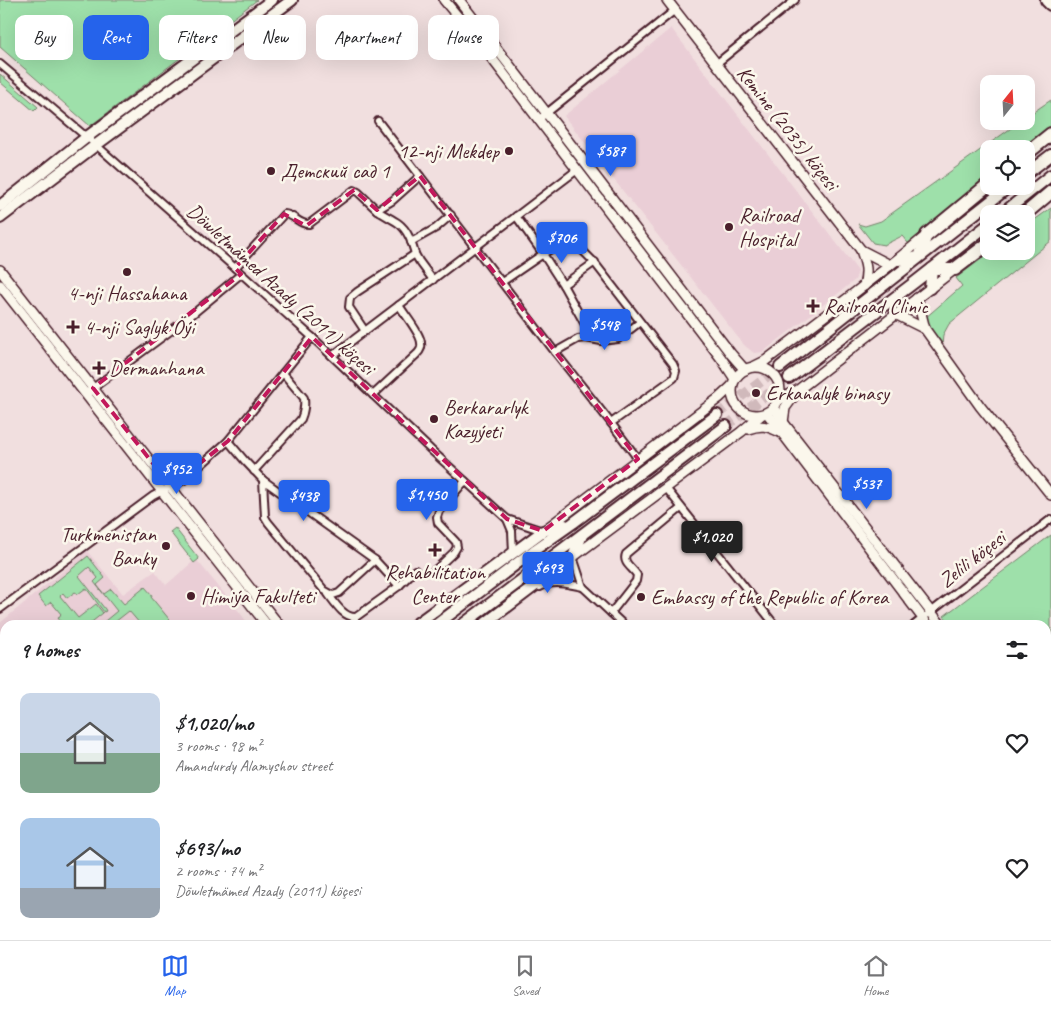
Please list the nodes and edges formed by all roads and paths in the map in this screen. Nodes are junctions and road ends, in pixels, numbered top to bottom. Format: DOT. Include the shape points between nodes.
graph roads {
  1 [pos="272,0"];
  2 [pos="292,0"];
  3 [pos="444,0"];
  4 [pos="459,0"];
  5 [pos="667,0"];
  6 [pos="795,0"];
  7 [pos="1048,0"];
  8 [pos="1051,4"];
  9 [pos="675,10"];
  10 [pos="0,64"];
  11 [pos="716,64"];
  12 [pos="547,113"];
  13 [pos="378,120"];
  14 [pos="538,120"];
  15 [pos="1051,134"];
  16 [pos="87,137"];
  17 [pos="96,145"];
  18 [pos="1035,147"];
  19 [pos="1051,155"];
  20 [pos="1035,167"];
  21 [pos="577,170"];
  22 [pos="420,176"];
  23 [pos="1051,176"];
  24 [pos="980,191"];
  25 [pos="1051,192"];
  26 [pos="998,195"];
  27 [pos="1014,205"];
  28 [pos="0,206"];
  29 [pos="1035,206"];
  30 [pos="377,210"];
  31 [pos="450,215"];
  32 [pos="516,216"];
  33 [pos="0,218"];
  34 [pos="980,231"];
  35 [pos="927,234"];
  36 [pos="411,242"];
  37 [pos="475,248"];
  38 [pos="861,250"];
  39 [pos="980,250"];
  40 [pos="416,254"];
  41 [pos="543,254"];
  42 [pos="919,257"];
  43 [pos="594,262"];
  44 [pos="894,262"];
  45 [pos="235,268"];
  46 [pos="932,269"];
  47 [pos="0,270"];
  48 [pos="955,270"];
  49 [pos="241,274"];
  50 [pos="433,280"];
  51 [pos="502,282"];
  52 [pos="0,285"];
  53 [pos="563,286"];
  54 [pos="863,286"];
  55 [pos="930,288"];
  56 [pos="917,298"];
  57 [pos="399,305"];
  58 [pos="895,314"];
  59 [pos="640,322"];
  60 [pos="925,329"];
  61 [pos="364,331"];
  62 [pos="312,337"];
  63 [pos="593,339"];
  64 [pos="555,352"];
  65 [pos="731,354"];
  66 [pos="332,356"];
  67 [pos="721,358"];
  68 [pos="765,361"];
  69 [pos="780,367"];
  70 [pos="749,368"];
  71 [pos="283,372"];
  72 [pos="789,378"];
  73 [pos="734,382"];
  74 [pos="93,388"];
  75 [pos="798,390"];
  76 [pos="85,394"];
  77 [pos="373,395"];
  78 [pos="719,398"];
  79 [pos="770,409"];
  80 [pos="717,415"];
  81 [pos="783,422"];
  82 [pos="611,423"];
  83 [pos="726,426"];
  84 [pos="741,432"];
  85 [pos="783,434"];
  86 [pos="228,441"];
  87 [pos="638,459"];
  88 [pos="254,471"];
  89 [pos="263,480"];
  90 [pos="465,481"];
  91 [pos="171,486"];
  92 [pos="666,488"];
  93 [pos="162,491"];
  94 [pos="1050,493"];
  95 [pos="681,508"];
  96 [pos="507,518"];
  97 [pos="1051,519"];
  98 [pos="573,523"];
  99 [pos="543,531"];
  100 [pos="582,534"];
  101 [pos="513,553"];
  102 [pos="573,557"];
  103 [pos="375,560"];
  104 [pos="415,570"];
  105 [pos="433,572"];
  106 [pos="399,586"];
  107 [pos="487,586"];
  108 [pos="583,587"];
  109 [pos="324,590"];
  110 [pos="514,601"];
  111 [pos="492,602"];
  112 [pos="0,609"];
  113 [pos="611,612"];
  114 [pos="930,612"];
  115 [pos="263,620"];
  116 [pos="274,620"];
  117 [pos="422,620"];
  118 [pos="443,620"];
  119 [pos="469,620"];
  120 [pos="489,620"];
  121 [pos="619,620"];
  122 [pos="771,620"];
  123 [pos="923,620"];
  124 [pos="926,620"];
  125 [pos="936,620"];
  1 -- 16 [label="main road"];
  2 -- 17 [label="main road"];
  3 -- 14 [label="main road"];
  4 -- 12 [label="main road"];
  5 -- 9 [label="main road, Kemine (2035) köçesi"];
  6 -- 11 [label="street"];
  7 -- 8 [label="highway"];
  9 -- 11 [label="main road, Kemine (2035) köçesi"];
  9 -- 12 [label="street"];
  10 -- 16 [label="street, Döwletmämed Azady (2011) köçesi"];
  11 -- 38 [label="main road, Kemine (2035) köçesi"];
  12 -- 14 [label="street"];
  12 -- 65 [label="main road"];
  13 -- 22 [label="street"];
  14 -- 21 [label="main road"];
  15 -- 18 [label="highway"];
  16 -- 17 [label="street, Döwletmämed Azady (2011) köçesi"];
  16 -- 28 [label="main road"];
  17 -- 33 [label="main road"];
  17 -- 45 [label="street, Döwletmämed Azady (2011) köçesi"];
  19 -- 20 [label="main road"];
  21 -- 32 [label="street"];
  21 -- 67 [label="main road"];
  22 -- 30 [label="street"];
  22 -- 31 [label="street"];
  23 -- 27 [label="main road"];
  24 -- 35 [label="highway"];
  25 -- 29 [label="highway"];
  26 -- 42 [label="main road"];
  30 -- 36 [label="street" via="400,224"];
  30 -- 45 [label="street" via="354,190 309,224 284,214"];
  31 -- 36 [label="street" via="436,228"];
  31 -- 37 [label="street"];
  32 -- 37 [label="street"];
  32 -- 41 [label="street"];
  34 -- 46 [label="main road"];
  35 -- 42 [label="main road"];
  35 -- 44 [label="main road"];
  36 -- 40 [label="street"];
  37 -- 50 [label="street"];
  37 -- 51 [label="street"];
  38 -- 44 [label="main road, Kemine (2035) köçesi"];
  38 -- 54 [label="main road" via="867,272"];
  39 -- 48 [label="highway"];
  40 -- 50 [label="street"];
  40 -- 61 [label="street" via="350,298 349,307"];
  41 -- 43 [label="street" via="563,241 571,240"];
  41 -- 51 [label="street"];
  41 -- 53 [label="street"];
  42 -- 44 [label="main road"];
  42 -- 69 [label="main road"];
  43 -- 53 [label="street"];
  43 -- 59 [label="street"];
  44 -- 54 [label="main road"];
  45 -- 49 [label="street, Döwletmämed Azady (2011) köçesi"];
  46 -- 48 [label="main road"];
  46 -- 55 [label="main road"];
  46 -- 72 [label="main road"];
  47 -- 74 [label="main road"];
  48 -- 55 [label="main road"];
  49 -- 62 [label="street, Döwletmämed Azady (2011) köçesi"];
  49 -- 74 [label="street" via="188,318"];
  50 -- 57 [label="street"];
  51 -- 64 [label="street"];
  52 -- 76 [label="main road"];
  53 -- 63 [label="street"];
  54 -- 68 [label="main road"];
  55 -- 56 [label="main road"];
  56 -- 58 [label="main road"];
  56 -- 60 [label="main road"];
  57 -- 61 [label="street"];
  57 -- 77 [label="street" via="419,336 421,349"];
  58 -- 60 [label="main road"];
  58 -- 75 [label="main road"];
  59 -- 63 [label="street" via="618,338"];
  59 -- 82 [label="street" via="673,364 674,378"];
  60 -- 94 [label="main road" via="980,406"];
  61 -- 66 [label="street"];
  62 -- 66 [label="street, Döwletmämed Azady (2011) köçesi"];
  62 -- 71 [label="street"];
  63 -- 64 [label="street" via="578,339"];
  64 -- 82 [label="street"];
  65 -- 68 [label="main road" via="750,362"];
  65 -- 70 [label="main road"];
  66 -- 77 [label="street, Döwletmämed Azady (2011) köçesi"];
  67 -- 73 [label="main road"];
  67 -- 78 [label="main road" via="728,376"];
  68 -- 70 [label="main road"];
  70 -- 73 [label="main road"];
  70 -- 79 [label="main road" via="761,368 775,376 780,392"];
  71 -- 86 [label="street"];
  71 -- 88 [label="street" via="304,398 303,414"];
  73 -- 78 [label="main road"];
  73 -- 79 [label="main road" via="734,401 744,413 752,415"];
  74 -- 76 [label="street"];
  74 -- 91 [label="main road"];
  75 -- 79 [label="main road"];
  75 -- 81 [label="main road" via="785,408"];
  76 -- 93 [label="main road"];
  77 -- 90 [label="street, Döwletmämed Azady (2011) köçesi"];
  78 -- 87 [label="main road"];
  79 -- 81 [label="main road"];
  79 -- 84 [label="main road"];
  79 -- 85 [label="main road"];
  80 -- 98 [label="main road"];
  81 -- 114 [label="main road"];
  82 -- 87 [label="street"];
  83 -- 100 [label="main road"];
  84 -- 85 [label="main road" via="757,425 768,426"];
  84 -- 92 [label="main road"];
  85 -- 123 [label="main road"];
  86 -- 88 [label="street"];
  86 -- 91 [label="street" via="184,480"];
  87 -- 99 [label="main road"];
  88 -- 89 [label="street"];
  89 -- 103 [label="street"];
  89 -- 109 [label="street" via="265,517"];
  90 -- 96 [label="street, Döwletmämed Azady (2011) köçesi"];
  90 -- 105 [label="street" via="439,510 438,522 457,547"];
  91 -- 93 [label="street"];
  91 -- 116 [label="main road"];
  92 -- 95 [label="street"];
  92 -- 102 [label="main road"];
  93 -- 112 [label="street"];
  93 -- 115 [label="main road"];
  95 -- 113 [label="street" via="626,554 625,562 637,575 636,581"];
  95 -- 122 [label="street"];
  96 -- 99 [label="street, Döwletmämed Azady (2011) köçesi"];
  96 -- 101 [label="street" via="512,531"];
  97 -- 114 [label="street, Zelili köçesi"];
  98 -- 99 [label="main road"];
  98 -- 107 [label="main road"];
  99 -- 101 [label="main road"];
  100 -- 102 [label="main road"];
  100 -- 111 [label="main road"];
  101 -- 107 [label="main road"];
  101 -- 117 [label="main road"];
  102 -- 108 [label="street"];
  102 -- 110 [label="main road"];
  103 -- 106 [label="street"];
  103 -- 109 [label="street" via="339,594 333,595"];
  104 -- 106 [label="street"];
  106 -- 109 [label="street" via="356,617 346,615"];
  107 -- 118 [label="main road"];
  108 -- 110 [label="street" via="546,584"];
  108 -- 113 [label="street"];
  110 -- 111 [label="main road"];
  110 -- 120 [label="main road"];
  111 -- 119 [label="main road"];
  113 -- 121 [label="street"];
  114 -- 124 [label="street, Zelili köçesi"];
  114 -- 125 [label="main road"];
}
